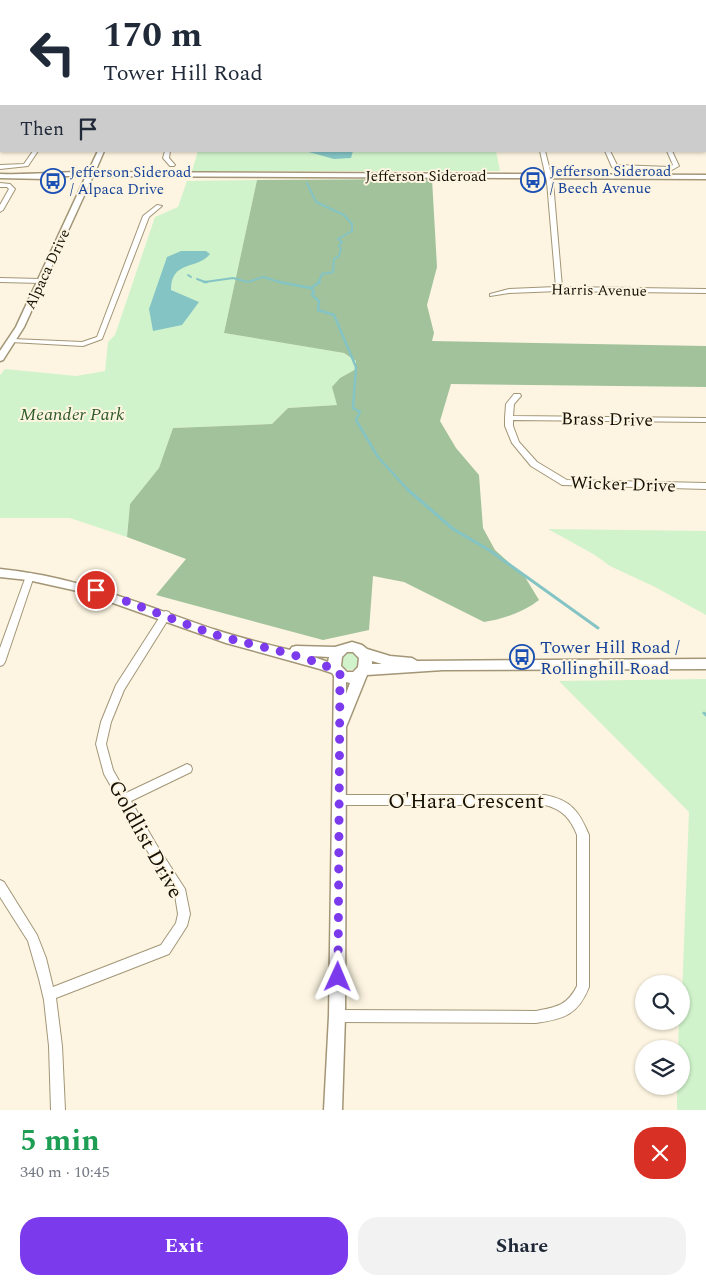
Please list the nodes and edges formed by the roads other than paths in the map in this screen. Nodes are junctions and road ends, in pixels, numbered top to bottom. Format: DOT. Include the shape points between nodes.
graph roads {
  1 [pos="35,152"];
  2 [pos="101,152"];
  3 [pos="168,152"];
  4 [pos="542,152"];
  5 [pos="608,152"];
  6 [pos="669,152"];
  7 [pos="172,165"];
  8 [pos="0,167"];
  9 [pos="0,176"];
  10 [pos="90,176"];
  11 [pos="549,176"];
  12 [pos="706,177"];
  13 [pos="0,184"];
  14 [pos="159,206"];
  15 [pos="0,210"];
  16 [pos="0,280"];
  17 [pos="41,281"];
  18 [pos="559,289"];
  19 [pos="706,291"];
  20 [pos="492,295"];
  21 [pos="13,341"];
  22 [pos="0,358"];
  23 [pos="517,396"];
  24 [pos="509,418"];
  25 [pos="706,420"];
  26 [pos="706,486"];
  27 [pos="0,573"];
  28 [pos="30,576"];
  29 [pos="166,615"];
  30 [pos="252,645"];
  31 [pos="338,652"];
  32 [pos="363,653"];
  33 [pos="0,662"];
  34 [pos="706,664"];
  35 [pos="443,665"];
  36 [pos="337,671"];
  37 [pos="362,672"];
  38 [pos="340,729"];
  39 [pos="187,769"];
  40 [pos="125,799"];
  41 [pos="340,800"];
  42 [pos="0,886"];
  43 [pos="48,995"];
  44 [pos="338,1016"];
  45 [pos="58,1110"];
  46 [pos="333,1110"];
  1 -- 8 [label="street" via="26,165"];
  2 -- 10 [label="street, Alpaca Drive"];
  3 -- 7 [label="street" via="166,158"];
  4 -- 11 [label="street"];
  5 -- 6 [label="street" via="615,167 670,169 676,166"];
  9 -- 10 [label="street, Jefferson Sideroad"];
  10 -- 11 [label="street, Jefferson Sideroad"];
  10 -- 17 [label="street, Alpaca Drive"];
  11 -- 12 [label="street, Jefferson Sideroad"];
  11 -- 18 [label="street"];
  13 -- 15 [label="street" via="12,189"];
  14 -- 21 [label="street" via="146,216 100,338 83,344"];
  16 -- 17 [label="street"];
  17 -- 21 [label="street, Alpaca Drive"];
  18 -- 19 [label="street, Harris Avenue"];
  18 -- 20 [label="street, Harris Avenue"];
  21 -- 22 [label="street, Alpaca Drive"];
  23 -- 24 [label="street" via="510,404"];
  24 -- 25 [label="street, Brass Drive"];
  24 -- 26 [label="street, Wicker Drive" via="511,433 525,455 565,483"];
  27 -- 28 [label="street"];
  28 -- 29 [label="street" via="96,590"];
  28 -- 33 [label="street"];
  29 -- 30 [label="street"];
  29 -- 40 [label="street, Goldlist Drive" via="120,688 101,744 108,771"];
  30 -- 31 [label="street"];
  30 -- 36 [label="street"];
  31 -- 32 [label="street" via="348,648"];
  31 -- 36 [label="street" via="333,661"];
  32 -- 35 [label="street" via="390,661"];
  32 -- 37 [label="street" via="367,662"];
  34 -- 35 [label="street"];
  35 -- 37 [label="street"];
  36 -- 37 [label="street" via="350,676"];
  36 -- 38 [label="street"];
  37 -- 38 [label="street"];
  38 -- 41 [label="street"];
  39 -- 40 [label="street"];
  40 -- 43 [label="street, Goldlist Drive" via="181,893 184,914 181,926 165,950"];
  41 -- 44 [label="street"];
  41 -- 44 [label="street, O'Hara Crescent" via="545,800 559,802 569,808 583,835 583,987 577,1001 563,1012 536,1017"];
  42 -- 43 [label="street" via="32,938"];
  43 -- 45 [label="street" via="57,1054"];
  44 -- 46 [label="street"];
}
